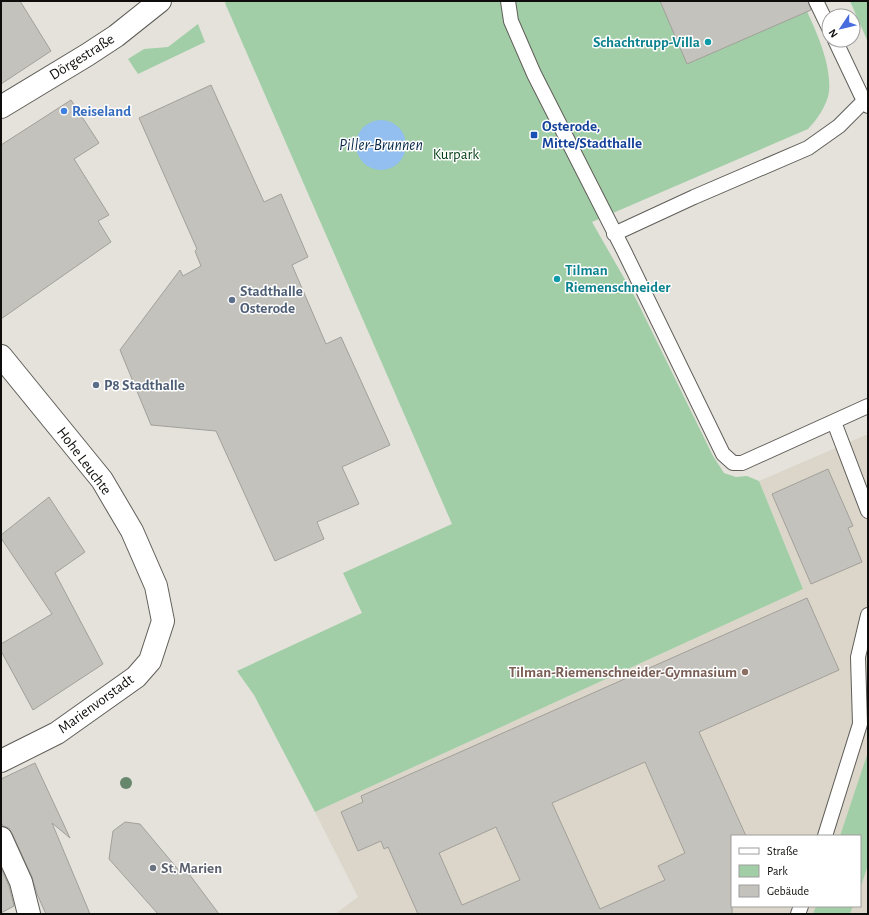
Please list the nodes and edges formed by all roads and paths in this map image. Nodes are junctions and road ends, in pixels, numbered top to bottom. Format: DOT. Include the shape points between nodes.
graph roads {
  1 [pos="160,1"];
  2 [pos="508,1"];
  3 [pos="816,1"];
  4 [pos="821,11"];
  5 [pos="838,48"];
  6 [pos="866,104"];
  7 [pos="1,107"];
  8 [pos="614,234"];
  9 [pos="1,356"];
  10 [pos="868,406"];
  11 [pos="834,422"];
  12 [pos="868,511"];
  13 [pos="868,615"];
  14 [pos="163,621"];
  15 [pos="1,761"];
  16 [pos="825,835"];
  17 [pos="1,838"];
  18 [pos="29,914"];
  1 -- 7 [label="street, Dörgestraße" via="116,36"];
  2 -- 8 [label="lane" via="511,21 534,74"];
  3 -- 4 [label="lane"];
  5 -- 6 [label="lane"];
  6 -- 8 [label="lane" via="808,148"];
  8 -- 11 [label="lane" via="722,454 732,462 742,463"];
  9 -- 14 [label="street, Hohe Leuchte" via="102,480 135,538 156,586"];
  10 -- 11 [label="lane"];
  11 -- 12 [label="lane"];
  13 -- 16 [label="lane" via="858,657 860,724"];
  14 -- 15 [label="street, Marienvorstadt" via="150,661 136,677 57,733"];
  17 -- 18 [label="street" via="21,882"];
}
